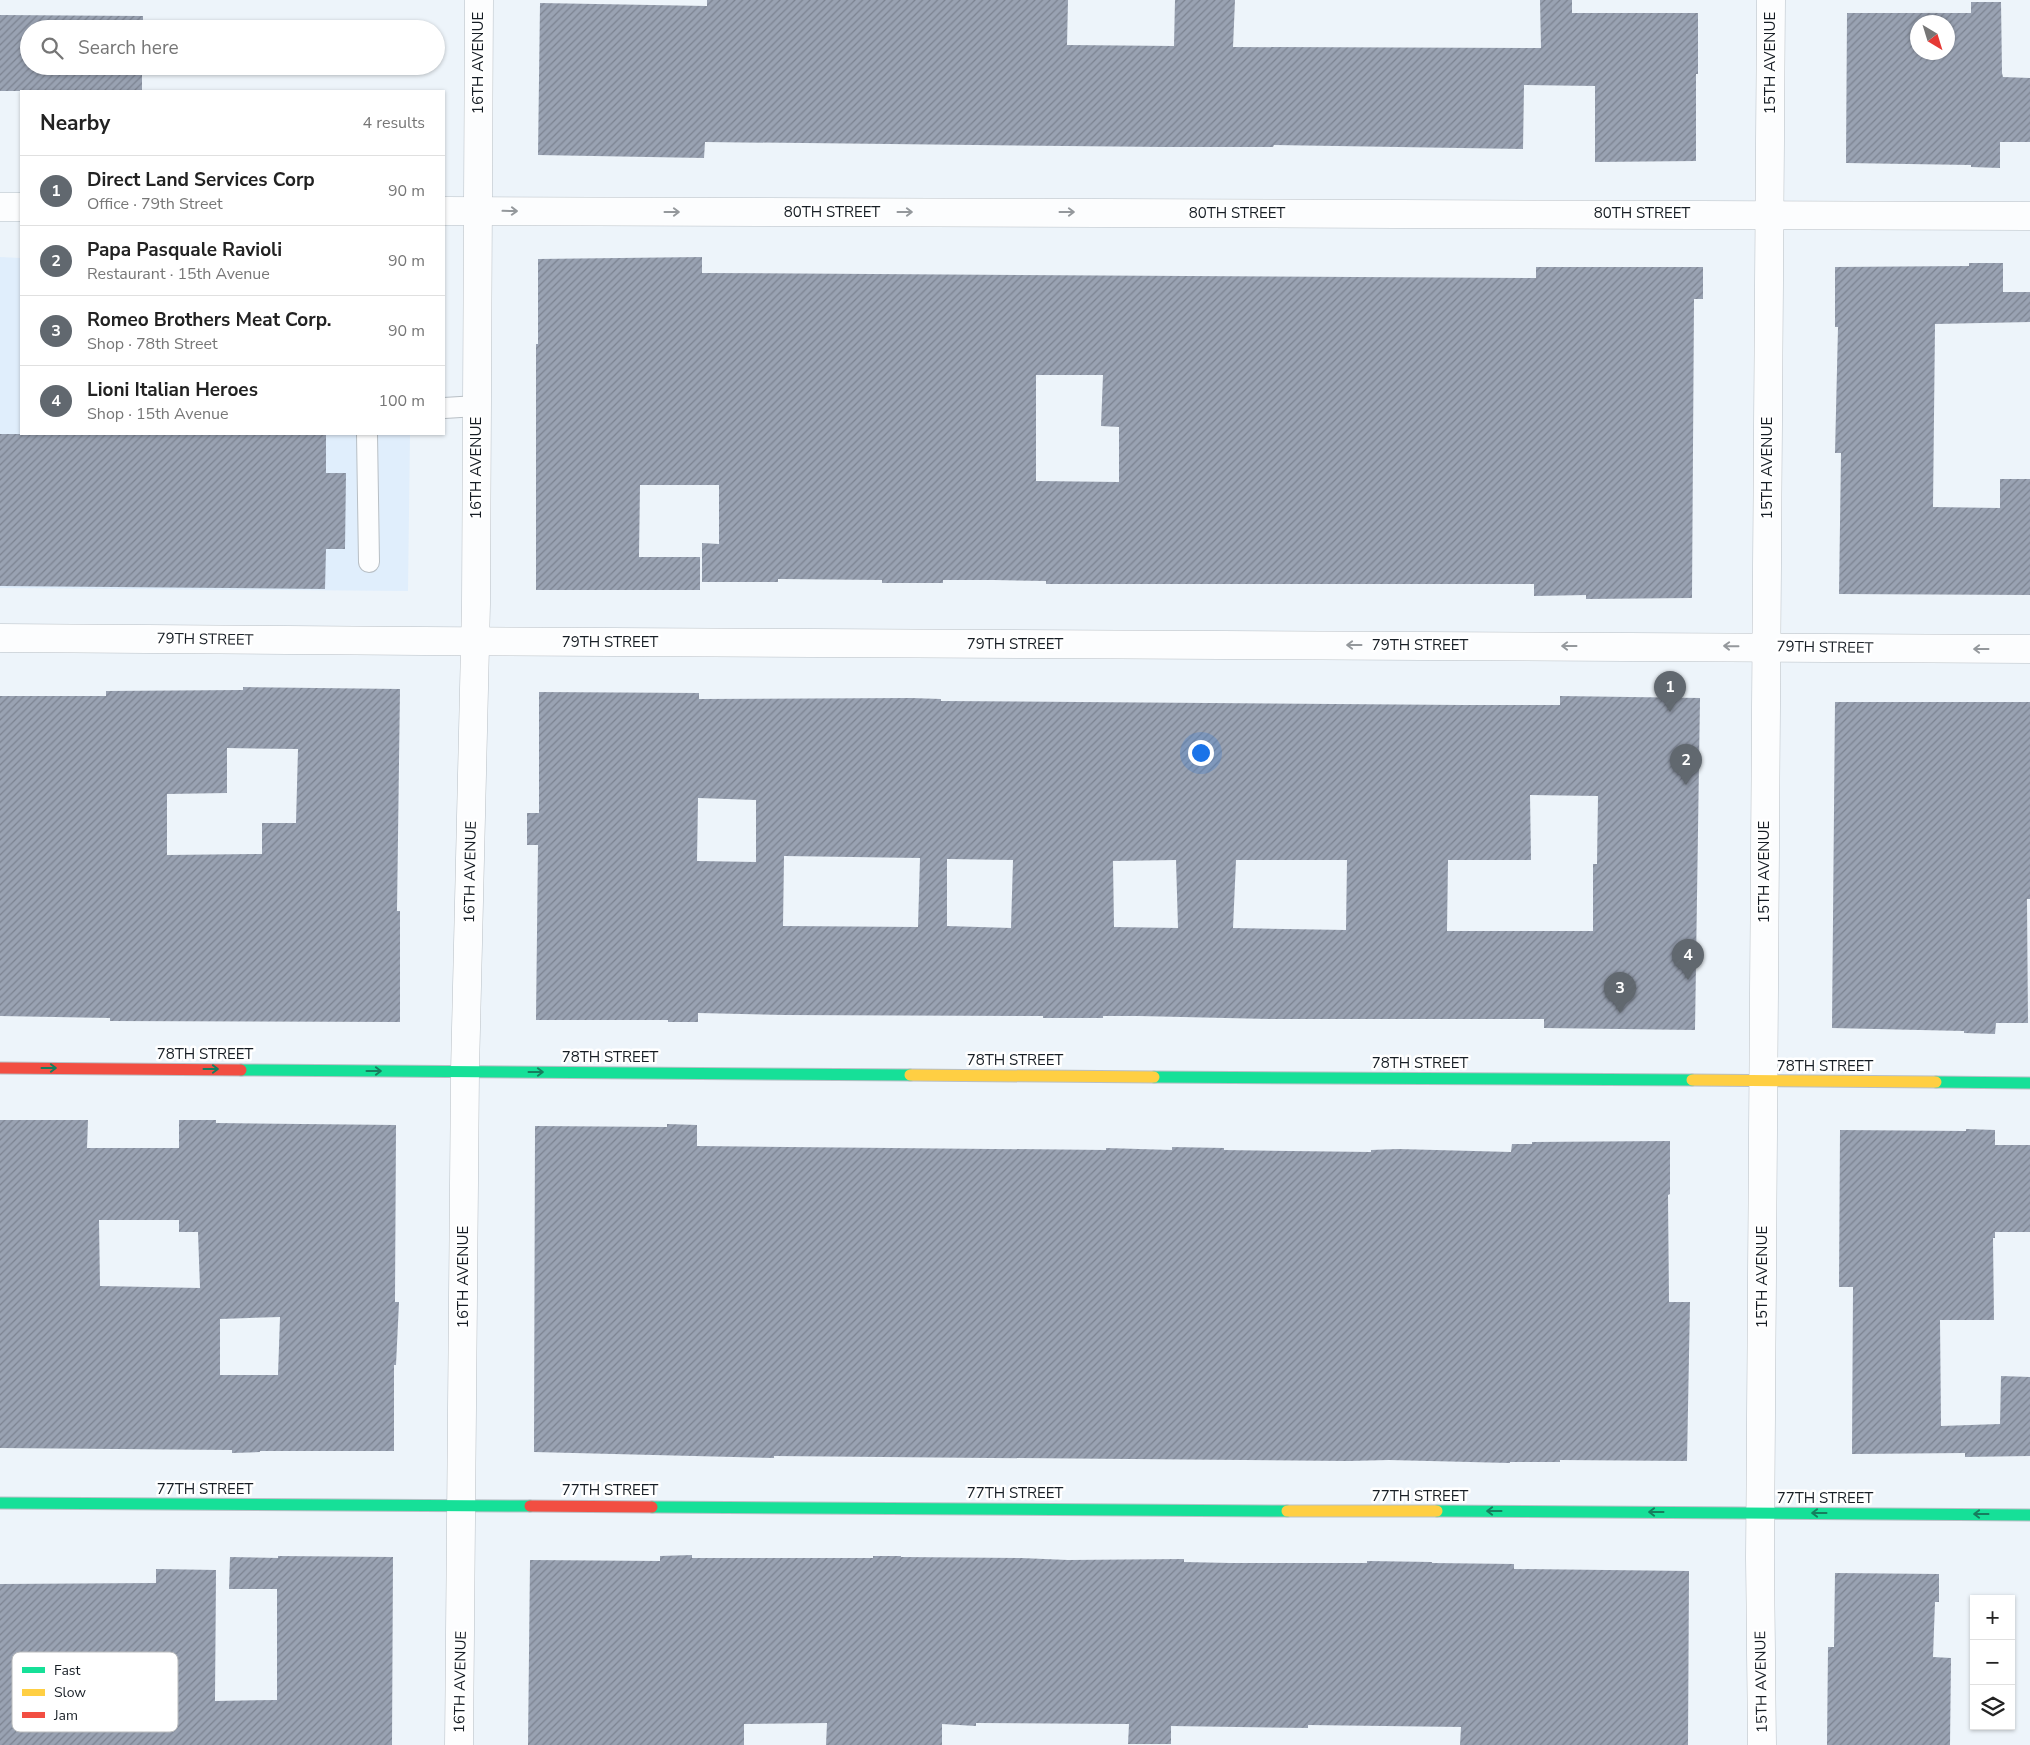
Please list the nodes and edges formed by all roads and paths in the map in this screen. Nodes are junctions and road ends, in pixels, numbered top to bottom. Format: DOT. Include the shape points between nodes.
graph roads {
  1 [pos="479,0"];
  2 [pos="1771,0"];
  3 [pos="0,207"];
  4 [pos="20,208"];
  5 [pos="445,211"];
  6 [pos="478,211"];
  7 [pos="1769,214"];
  8 [pos="2030,216"];
  9 [pos="477,406"];
  10 [pos="445,408"];
  11 [pos="367,435"];
  12 [pos="370,562"];
  13 [pos="0,638"];
  14 [pos="475,642"];
  15 [pos="1766,647"];
  16 [pos="2030,649"];
  17 [pos="0,1068"];
  18 [pos="465,1071"];
  19 [pos="1762,1081"];
  20 [pos="2030,1083"];
  21 [pos="0,1503"];
  22 [pos="461,1504"];
  23 [pos="1760,1513"];
  24 [pos="2030,1515"];
  25 [pos="459,1745"];
  26 [pos="1762,1745"];
  1 -- 6 [label="street, 16TH AVENUE"];
  2 -- 7 [label="street, 15TH AVENUE"];
  3 -- 4 [label="street"];
  5 -- 6 [label="street, 80TH STREET"];
  6 -- 7 [label="street, 80TH STREET, one-way"];
  6 -- 9 [label="street, 16TH AVENUE"];
  7 -- 8 [label="street, 80TH STREET"];
  7 -- 15 [label="street, 15TH AVENUE"];
  9 -- 10 [label="lane"];
  9 -- 14 [label="street, 16TH AVENUE"];
  11 -- 12 [label="lane"];
  13 -- 14 [label="street, 79TH STREET"];
  15 -- 14 [label="street, 79TH STREET, one-way"];
  14 -- 18 [label="street, 16TH AVENUE"];
  16 -- 15 [label="street, 79TH STREET, one-way"];
  15 -- 19 [label="street, 15TH AVENUE"];
  17 -- 18 [label="street, 78TH STREET, one-way"];
  18 -- 19 [label="street, 78TH STREET, one-way"];
  18 -- 22 [label="street, 16TH AVENUE"];
  19 -- 20 [label="street, 78TH STREET"];
  19 -- 23 [label="street, 15TH AVENUE"];
  21 -- 22 [label="street, 77TH STREET"];
  23 -- 22 [label="street, 77TH STREET, one-way"];
  22 -- 25 [label="street, 16TH AVENUE"];
  24 -- 23 [label="street, 77TH STREET, one-way"];
  23 -- 26 [label="street, 15TH AVENUE"];
}
